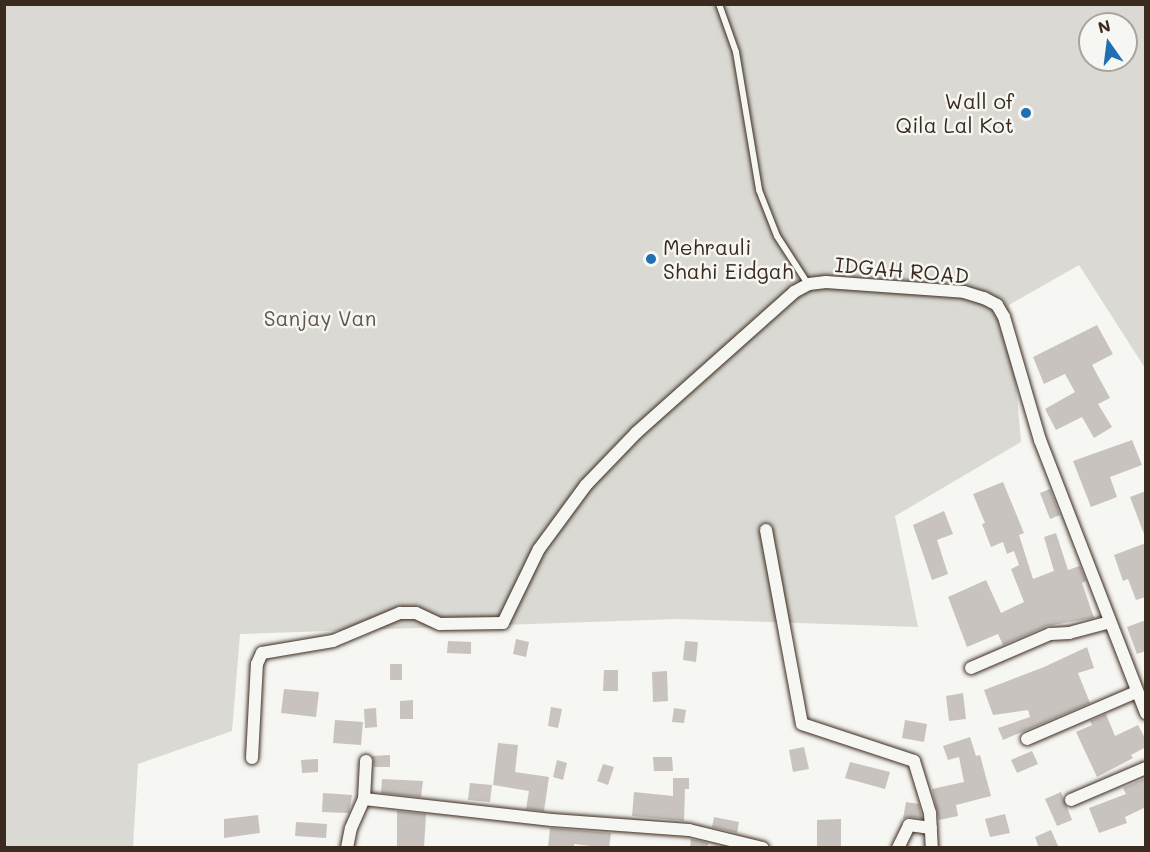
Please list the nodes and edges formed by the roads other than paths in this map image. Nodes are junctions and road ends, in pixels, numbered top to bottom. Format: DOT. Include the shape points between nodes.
graph roads {
  1 [pos="719,4"];
  2 [pos="809,284"];
  3 [pos="766,530"];
  4 [pos="1110,622"];
  5 [pos="971,668"];
  6 [pos="1136,692"];
  7 [pos="1146,713"];
  8 [pos="1027,739"];
  9 [pos="252,758"];
  10 [pos="366,761"];
  11 [pos="1146,768"];
  12 [pos="364,799"];
  13 [pos="1071,800"];
  14 [pos="931,828"];
  15 [pos="347,848"];
  16 [pos="763,848"];
  17 [pos="898,848"];
  18 [pos="932,848"];
  1 -- 2 [label="lane, IDGAH ROAD" via="738,62 759,190 777,236"];
  2 -- 4 [label="street, IDGAH ROAD" via="964,292 997,305 1004,316 1040,440"];
  2 -- 9 [label="street" via="794,292 653,418 586,485 539,549 503,623 441,624 416,613 400,613 333,641 262,653 257,664"];
  3 -- 14 [label="street" via="802,724 914,761"];
  4 -- 5 [label="street" via="1050,634"];
  4 -- 6 [label="street, IDGAH ROAD"];
  6 -- 7 [label="street, IDGAH ROAD"];
  6 -- 8 [label="street"];
  10 -- 12 [label="street"];
  11 -- 13 [label="street"];
  12 -- 15 [label="street"];
  12 -- 16 [label="street" via="552,820 689,830"];
  14 -- 17 [label="street" via="909,825"];
  14 -- 18 [label="street"];
}
